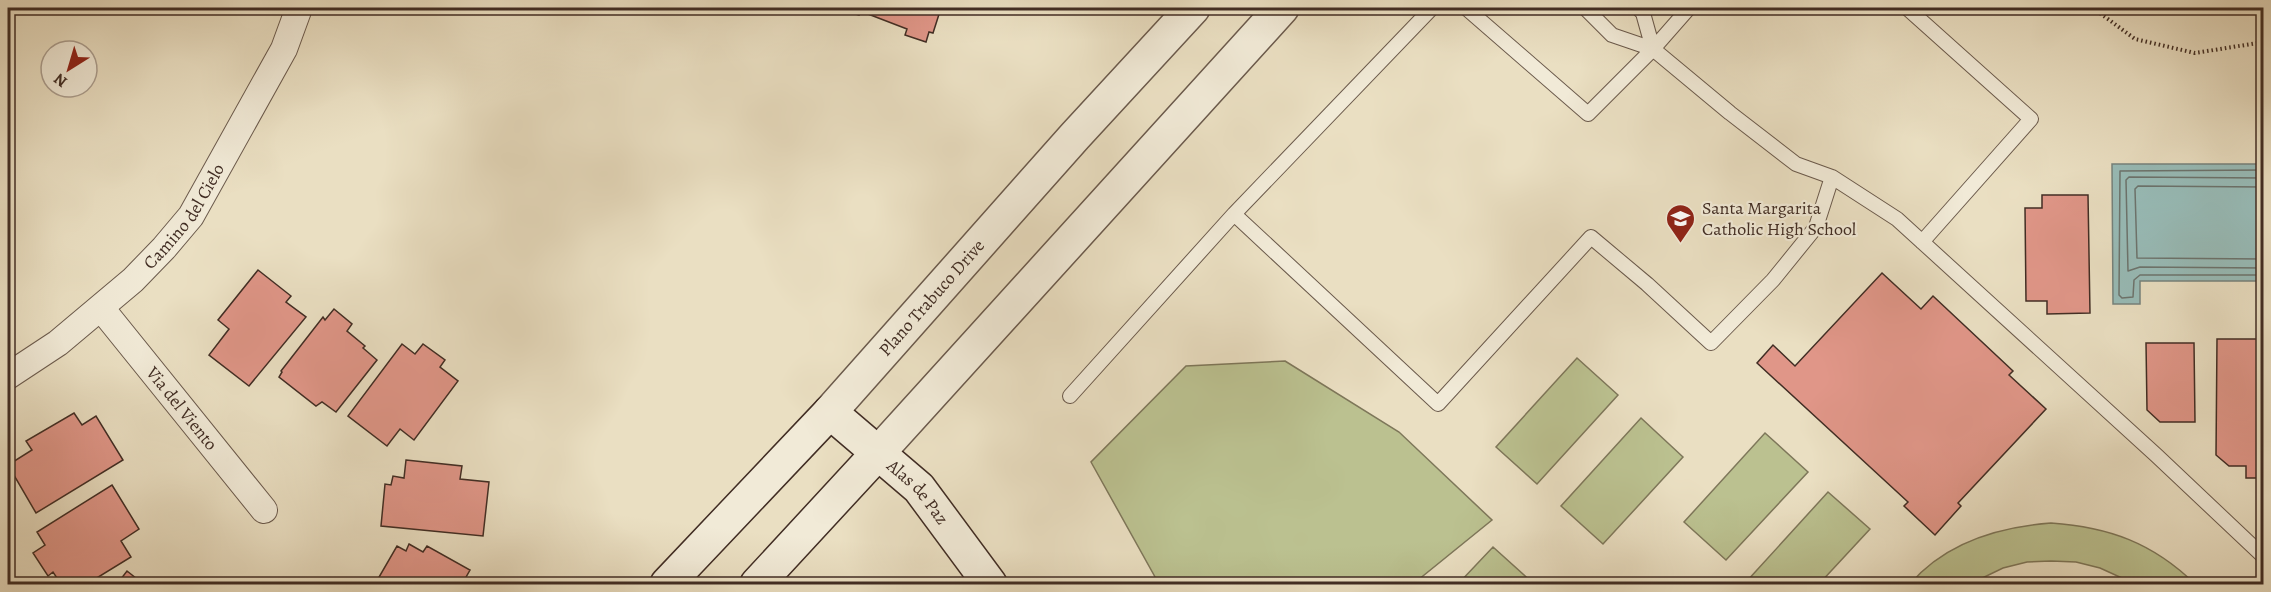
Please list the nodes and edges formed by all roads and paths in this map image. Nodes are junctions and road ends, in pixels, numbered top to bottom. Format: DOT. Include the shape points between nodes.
graph roads {
  1 [pos="299,8"];
  2 [pos="1193,8"];
  3 [pos="1282,8"];
  4 [pos="1432,8"];
  5 [pos="1466,8"];
  6 [pos="1585,8"];
  7 [pos="1638,8"];
  8 [pos="1689,8"];
  9 [pos="1907,8"];
  10 [pos="2093,8"];
  11 [pos="2264,42"];
  12 [pos="1653,49"];
  13 [pos="1832,177"];
  14 [pos="1234,214"];
  15 [pos="1922,242"];
  16 [pos="101,308"];
  17 [pos="8,376"];
  18 [pos="1070,396"];
  19 [pos="830,412"];
  20 [pos="878,453"];
  21 [pos="264,510"];
  22 [pos="2264,558"];
  23 [pos="667,585"];
  24 [pos="757,585"];
  25 [pos="990,585"];
  1 -- 16 [label="street, Camino del Cielo" via="284,49 191,216 164,248"];
  2 -- 19 [label="street, Plano Trabuco Drive"];
  3 -- 20 [label="street"];
  4 -- 14 [label="lane"];
  5 -- 12 [label="lane" via="1588,114"];
  6 -- 12 [label="lane" via="1612,35"];
  7 -- 12 [label="lane" via="1643,12"];
  8 -- 12 [label="lane"];
  9 -- 15 [label="lane" via="2031,119"];
  10 -- 11 [label="path" via="2135,39 2195,53"];
  12 -- 13 [label="lane" via="1797,164"];
  13 -- 14 [label="lane" via="1816,227 1773,280 1711,343 1591,237 1438,404"];
  13 -- 15 [label="lane" via="1897,219"];
  14 -- 18 [label="lane"];
  15 -- 22 [label="lane"];
  16 -- 17 [label="street, Camino del Cielo" via="58,344"];
  16 -- 21 [label="street, Via del Viento"];
  19 -- 20 [label="street, Alas de Paz"];
  19 -- 23 [label="street, Plano Trabuco Drive"];
  20 -- 24 [label="street"];
  20 -- 25 [label="street, Alas de Paz" via="919,488"];
}
